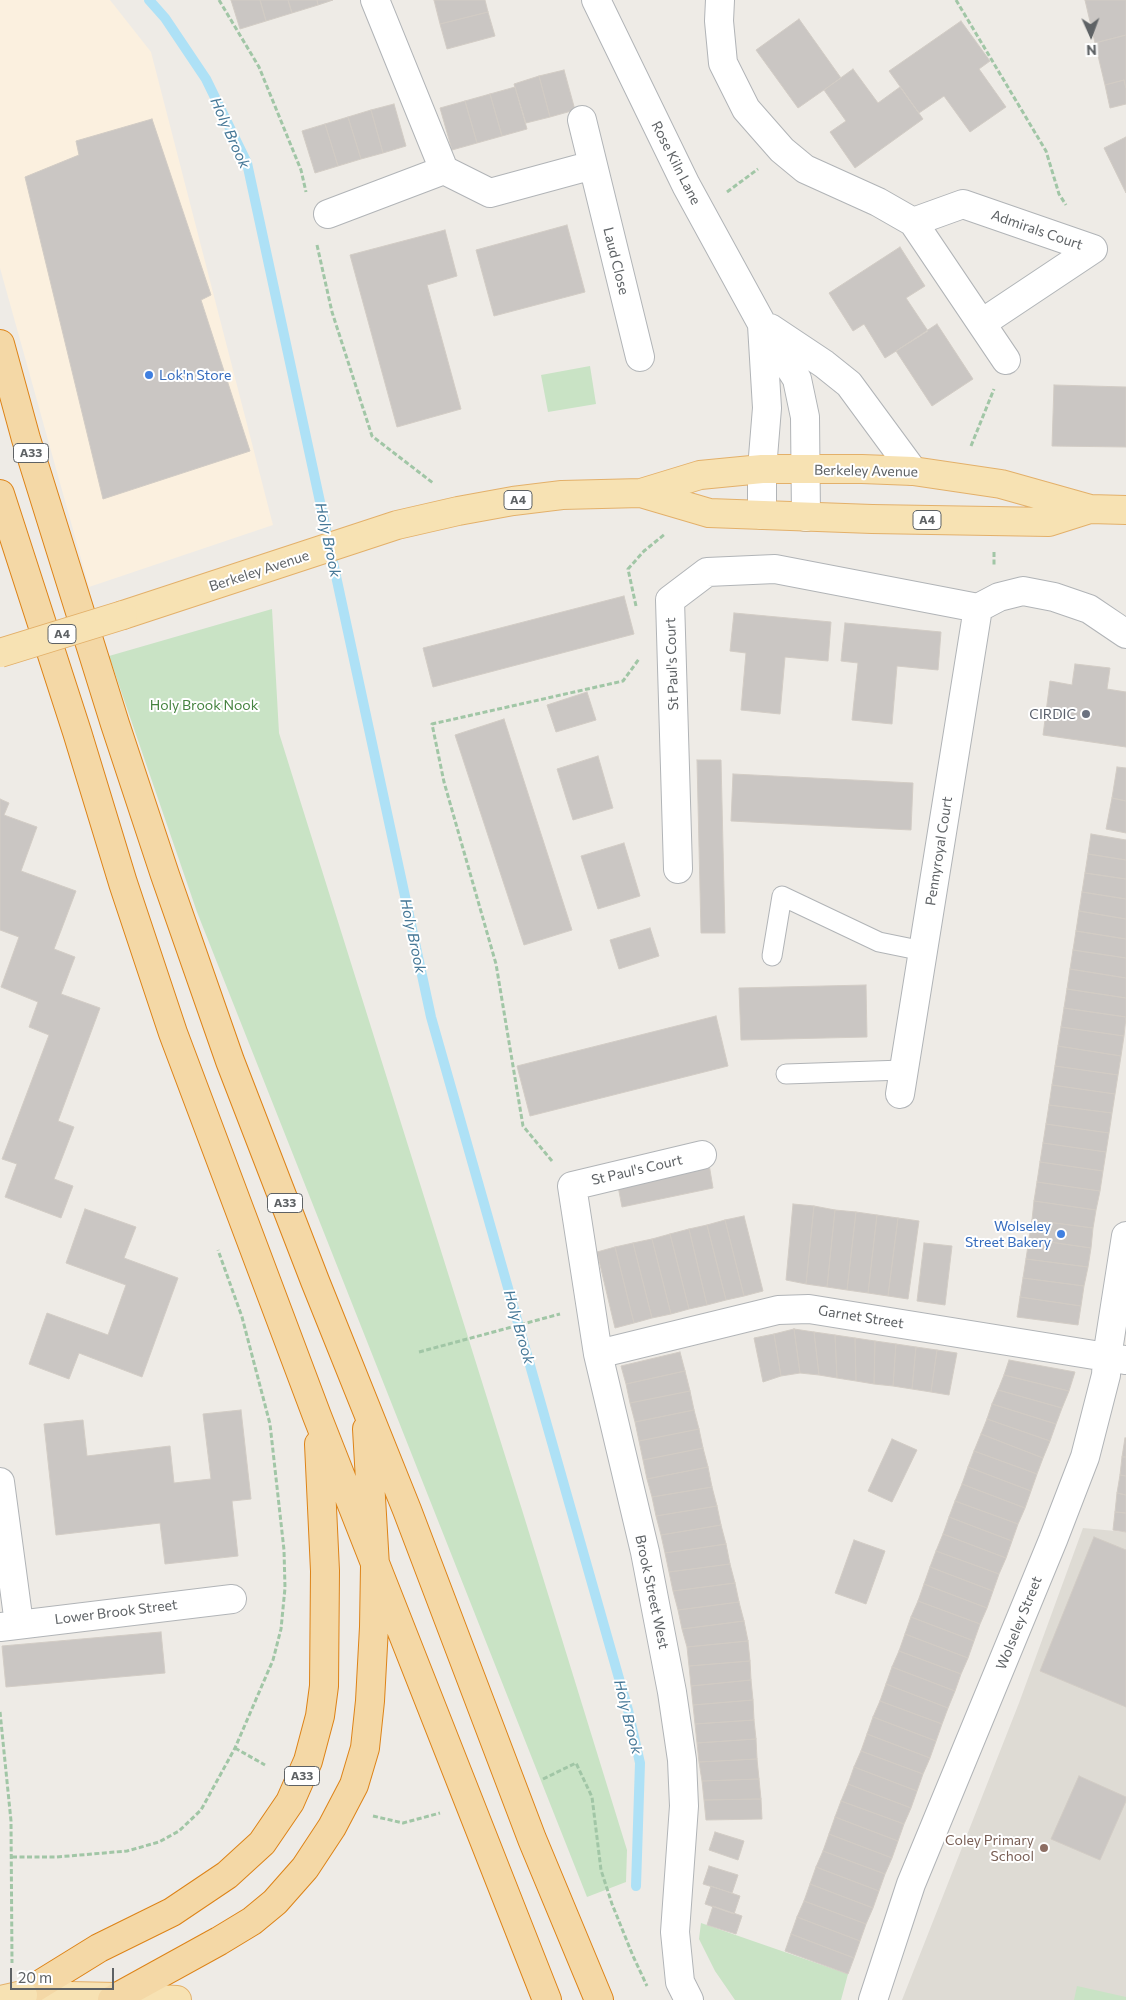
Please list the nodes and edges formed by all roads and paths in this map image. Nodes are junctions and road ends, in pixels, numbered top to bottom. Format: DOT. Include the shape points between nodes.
graph roads {
  1 [pos="375,0"];
  2 [pos="596,0"];
  3 [pos="720,0"];
  4 [pos="956,0"];
  5 [pos="582,120"];
  6 [pos="782,150"];
  7 [pos="593,165"];
  8 [pos="444,170"];
  9 [pos="725,194"];
  10 [pos="328,214"];
  11 [pos="913,222"];
  12 [pos="1093,249"];
  13 [pos="982,323"];
  14 [pos="762,324"];
  15 [pos="0,344"];
  16 [pos="640,357"];
  17 [pos="1006,360"];
  18 [pos="372,436"];
  19 [pos="971,446"];
  20 [pos="762,469"];
  21 [pos="807,470"];
  22 [pos="912,471"];
  23 [pos="434,483"];
  24 [pos="641,493"];
  25 [pos="0,494"];
  26 [pos="1090,509"];
  27 [pos="1126,510"];
  28 [pos="762,515"];
  29 [pos="806,517"];
  30 [pos="671,529"];
  31 [pos="978,608"];
  32 [pos="638,614"];
  33 [pos="1126,634"];
  34 [pos="0,653"];
  35 [pos="640,657"];
  36 [pos="678,869"];
  37 [pos="923,951"];
  38 [pos="772,956"];
  39 [pos="786,1074"];
  40 [pos="902,1082"];
  41 [pos="702,1155"];
  42 [pos="572,1186"];
  43 [pos="1126,1236"];
  44 [pos="216,1246"];
  45 [pos="567,1312"];
  46 [pos="419,1352"];
  47 [pos="598,1354"];
  48 [pos="1116,1359"];
  49 [pos="365,1405"];
  50 [pos="317,1416"];
  51 [pos="0,1482"];
  52 [pos="375,1566"];
  53 [pos="232,1599"];
  54 [pos="9,1625"];
  55 [pos="0,1712"];
  56 [pos="235,1748"];
  57 [pos="265,1765"];
  58 [pos="543,1779"];
  59 [pos="445,1812"];
  60 [pos="368,1814"];
  61 [pos="12,1857"];
  62 [pos="12,1938"];
  63 [pos="649,1991"];
  64 [pos="12,1998"];
  65 [pos="115,1998"];
  66 [pos="177,2000"];
  67 [pos="547,2000"];
  68 [pos="599,2000"];
  69 [pos="689,2000"];
  70 [pos="874,2000"];
  1 -- 8 [label="street"];
  2 -- 14 [label="street, Rose Kiln Lane" via="686,184"];
  3 -- 6 [label="street" via="723,63 746,109"];
  4 -- 12 [label="path" via="1046,150 1059,194"];
  5 -- 7 [label="street, Laud Close"];
  6 -- 9 [label="path"];
  6 -- 11 [label="street" via="805,169 878,202"];
  7 -- 8 [label="street" via="490,193"];
  7 -- 16 [label="street, Laud Close"];
  8 -- 10 [label="street"];
  11 -- 12 [label="street, Admirals Court" via="963,204"];
  11 -- 13 [label="street"];
  12 -- 13 [label="street, Admirals Court"];
  13 -- 17 [label="street"];
  14 -- 20 [label="street, Rose Kiln Lane" via="767,408"];
  14 -- 21 [label="street, Rose Kiln Lane" via="797,379 805,417"];
  14 -- 22 [label="street" via="849,384"];
  15 -- 49 [label="highway, A33" via="26,439 165,875 230,1061"];
  17 -- 19 [label="path"];
  18 -- 23 [label="path"];
  20 -- 21 [label="main road, Berkeley Avenue / A4"];
  20 -- 24 [label="main road, Berkeley Avenue / A4" via="700,476"];
  20 -- 28 [label="street, Rose Kiln Lane"];
  21 -- 22 [label="main road, Berkeley Avenue / A4"];
  21 -- 29 [label="street, Rose Kiln Lane"];
  22 -- 26 [label="main road, Berkeley Avenue / A4" via="1001,484"];
  24 -- 28 [label="main road, Berkeley Avenue / A4" via="710,513"];
  24 -- 34 [label="main road, Berkeley Avenue / A4, bridge" via="513,500 397,525"];
  25 -- 50 [label="highway, A33" via="162,1001"];
  26 -- 27 [label="main road, Berkeley Avenue / A4"];
  26 -- 29 [label="main road, Berkeley Avenue / A4" via="1049,522"];
  28 -- 29 [label="main road, Berkeley Avenue / A4"];
  30 -- 32 [label="path" via="644,550 628,569"];
  31 -- 33 [label="street" via="998,597 1030,592 1089,609"];
  31 -- 36 [label="street, St Paul's Court" via="774,569 708,572 670,600"];
  31 -- 37 [label="street, Pennyroyal Court"];
  35 -- 42 [label="path" via="623,681 432,724 444,782 496,964 523,1126"];
  37 -- 38 [label="lane" via="879,942 782,896"];
  37 -- 40 [label="street, Pennyroyal Court"];
  39 -- 40 [label="lane"];
  41 -- 42 [label="street, St Paul's Court"];
  42 -- 47 [label="street, Brook Street West"];
  43 -- 48 [label="street, Wolseley Street"];
  44 -- 56 [label="path" via="242,1317 270,1424 284,1550 281,1630 272,1660"];
  45 -- 46 [label="path"];
  47 -- 48 [label="street, Garnet Street" via="778,1310 809,1309"];
  47 -- 69 [label="street, Brook Street West" via="644,1552 682,1760 684,1806 675,1932 680,1982"];
  48 -- 70 [label="street, Wolseley Street" via="1106,1376 1085,1458 912,1884"];
  49 -- 52 [label="highway, A33"];
  49 -- 68 [label="highway, A33" via="532,1839"];
  50 -- 52 [label="highway, A33"];
  50 -- 64 [label="highway, A33" via="325,1571 324,1686 308,1762 290,1802 262,1843 228,1875 172,1912"];
  51 -- 54 [label="street"];
  52 -- 65 [label="highway, A33" via="365,1748 354,1785 332,1827 305,1868 275,1902 252,1921"];
  52 -- 67 [label="highway, A33"];
  53 -- 54 [label="street, Lower Brook Street"];
  55 -- 61 [label="path"];
  56 -- 57 [label="path"];
  56 -- 61 [label="path" via="200,1810 179,1831 159,1842 101,1854"];
  58 -- 63 [label="path" via="576,1762 592,1797 601,1870 632,1956"];
  59 -- 60 [label="path" via="403,1823"];
  61 -- 62 [label="path"];
  64 -- 65 [label="main road"];
  65 -- 66 [label="main road"];
}
